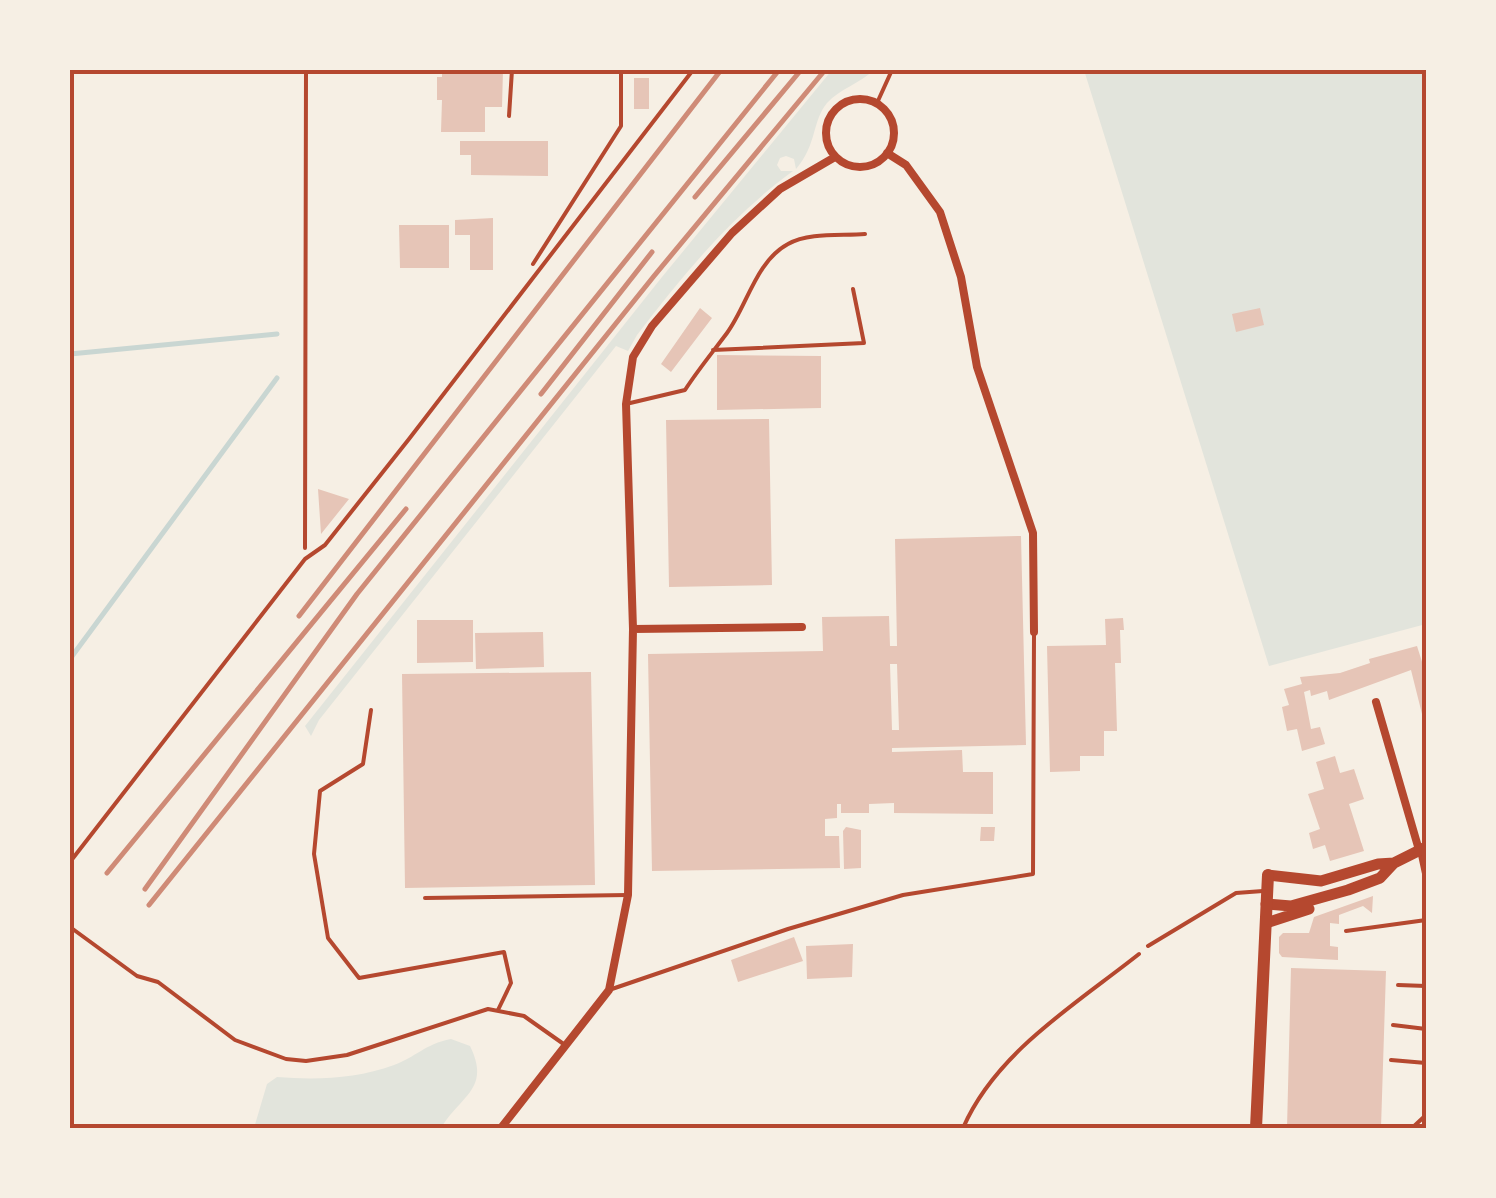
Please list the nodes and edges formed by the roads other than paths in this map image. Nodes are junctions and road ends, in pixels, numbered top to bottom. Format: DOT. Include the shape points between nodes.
graph roads {
  1 [pos="512,70"];
  2 [pos="622,70"];
  3 [pos="694,70"];
  4 [pos="892,70"];
  5 [pos="876,103"];
  6 [pos="509,116"];
  7 [pos="887,153"];
  8 [pos="836,156"];
  9 [pos="865,234"];
  10 [pos="532,264"];
  11 [pos="853,289"];
  12 [pos="712,350"];
  13 [pos="626,404"];
  14 [pos="802,628"];
  15 [pos="633,629"];
  16 [pos="1034,632"];
  17 [pos="1376,702"];
  18 [pos="371,710"];
  19 [pos="1423,849"];
  20 [pos="70,862"];
  21 [pos="1394,863"];
  22 [pos="1268,875"];
  23 [pos="1426,883"];
  24 [pos="1348,890"];
  25 [pos="628,895"];
  26 [pos="425,898"];
  27 [pos="1267,898"];
  28 [pos="1426,920"];
  29 [pos="1266,923"];
  30 [pos="70,926"];
  31 [pos="1346,931"];
  32 [pos="1148,946"];
  33 [pos="1398,986"];
  34 [pos="1426,986"];
  35 [pos="609,990"];
  36 [pos="498,1010"];
  37 [pos="1393,1025"];
  38 [pos="1426,1028"];
  39 [pos="564,1045"];
  40 [pos="1392,1060"];
  41 [pos="1426,1063"];
  42 [pos="1426,1114"];
  43 [pos="501,1128"];
  44 [pos="1256,1128"];
  45 [pos="1412,1128"];
  1 -- 6 [label="lane"];
  2 -- 10 [label="lane" via="621,126"];
  3 -- 20 [label="lane"];
  4 -- 5 [label="lane"];
  5 -- 7 [label="street" via="892,120"];
  5 -- 8 [label="street" via="856,99 836,108 826,138"];
  7 -- 8 [label="street" via="868,166"];
  7 -- 16 [label="street" via="906,165 940,212 961,276 977,366 1034,532"];
  8 -- 13 [label="street" via="780,189 677,295 633,357"];
  9 -- 12 [label="lane" via="788,243 761,271"];
  11 -- 12 [label="lane" via="864,342"];
  12 -- 13 [label="lane" via="685,390"];
  13 -- 15 [label="street"];
  14 -- 15 [label="street"];
  15 -- 25 [label="street"];
  16 -- 35 [label="lane" via="1032,874 917,892"];
  17 -- 19 [label="street"];
  18 -- 36 [label="lane" via="364,764 320,791 314,854 328,938 359,978 504,952 511,983"];
  19 -- 21 [label="main road"];
  19 -- 23 [label="lane"];
  21 -- 22 [label="main road" via="1321,882"];
  21 -- 24 [label="main road" via="1380,878"];
  22 -- 27 [label="main road"];
  24 -- 27 [label="main road" via="1291,906"];
  24 -- 29 [label="main road"];
  25 -- 26 [label="lane"];
  25 -- 35 [label="street"];
  27 -- 29 [label="main road"];
  27 -- 32 [label="lane" via="1236,892"];
  28 -- 31 [label="lane"];
  29 -- 44 [label="main road"];
  30 -- 36 [label="lane" via="235,1040 286,1059 347,1055"];
  33 -- 34 [label="lane"];
  35 -- 39 [label="street"];
  36 -- 39 [label="lane" via="524,1016"];
  37 -- 38 [label="lane"];
  39 -- 43 [label="street"];
  40 -- 41 [label="lane"];
  42 -- 45 [label="lane"];
}
